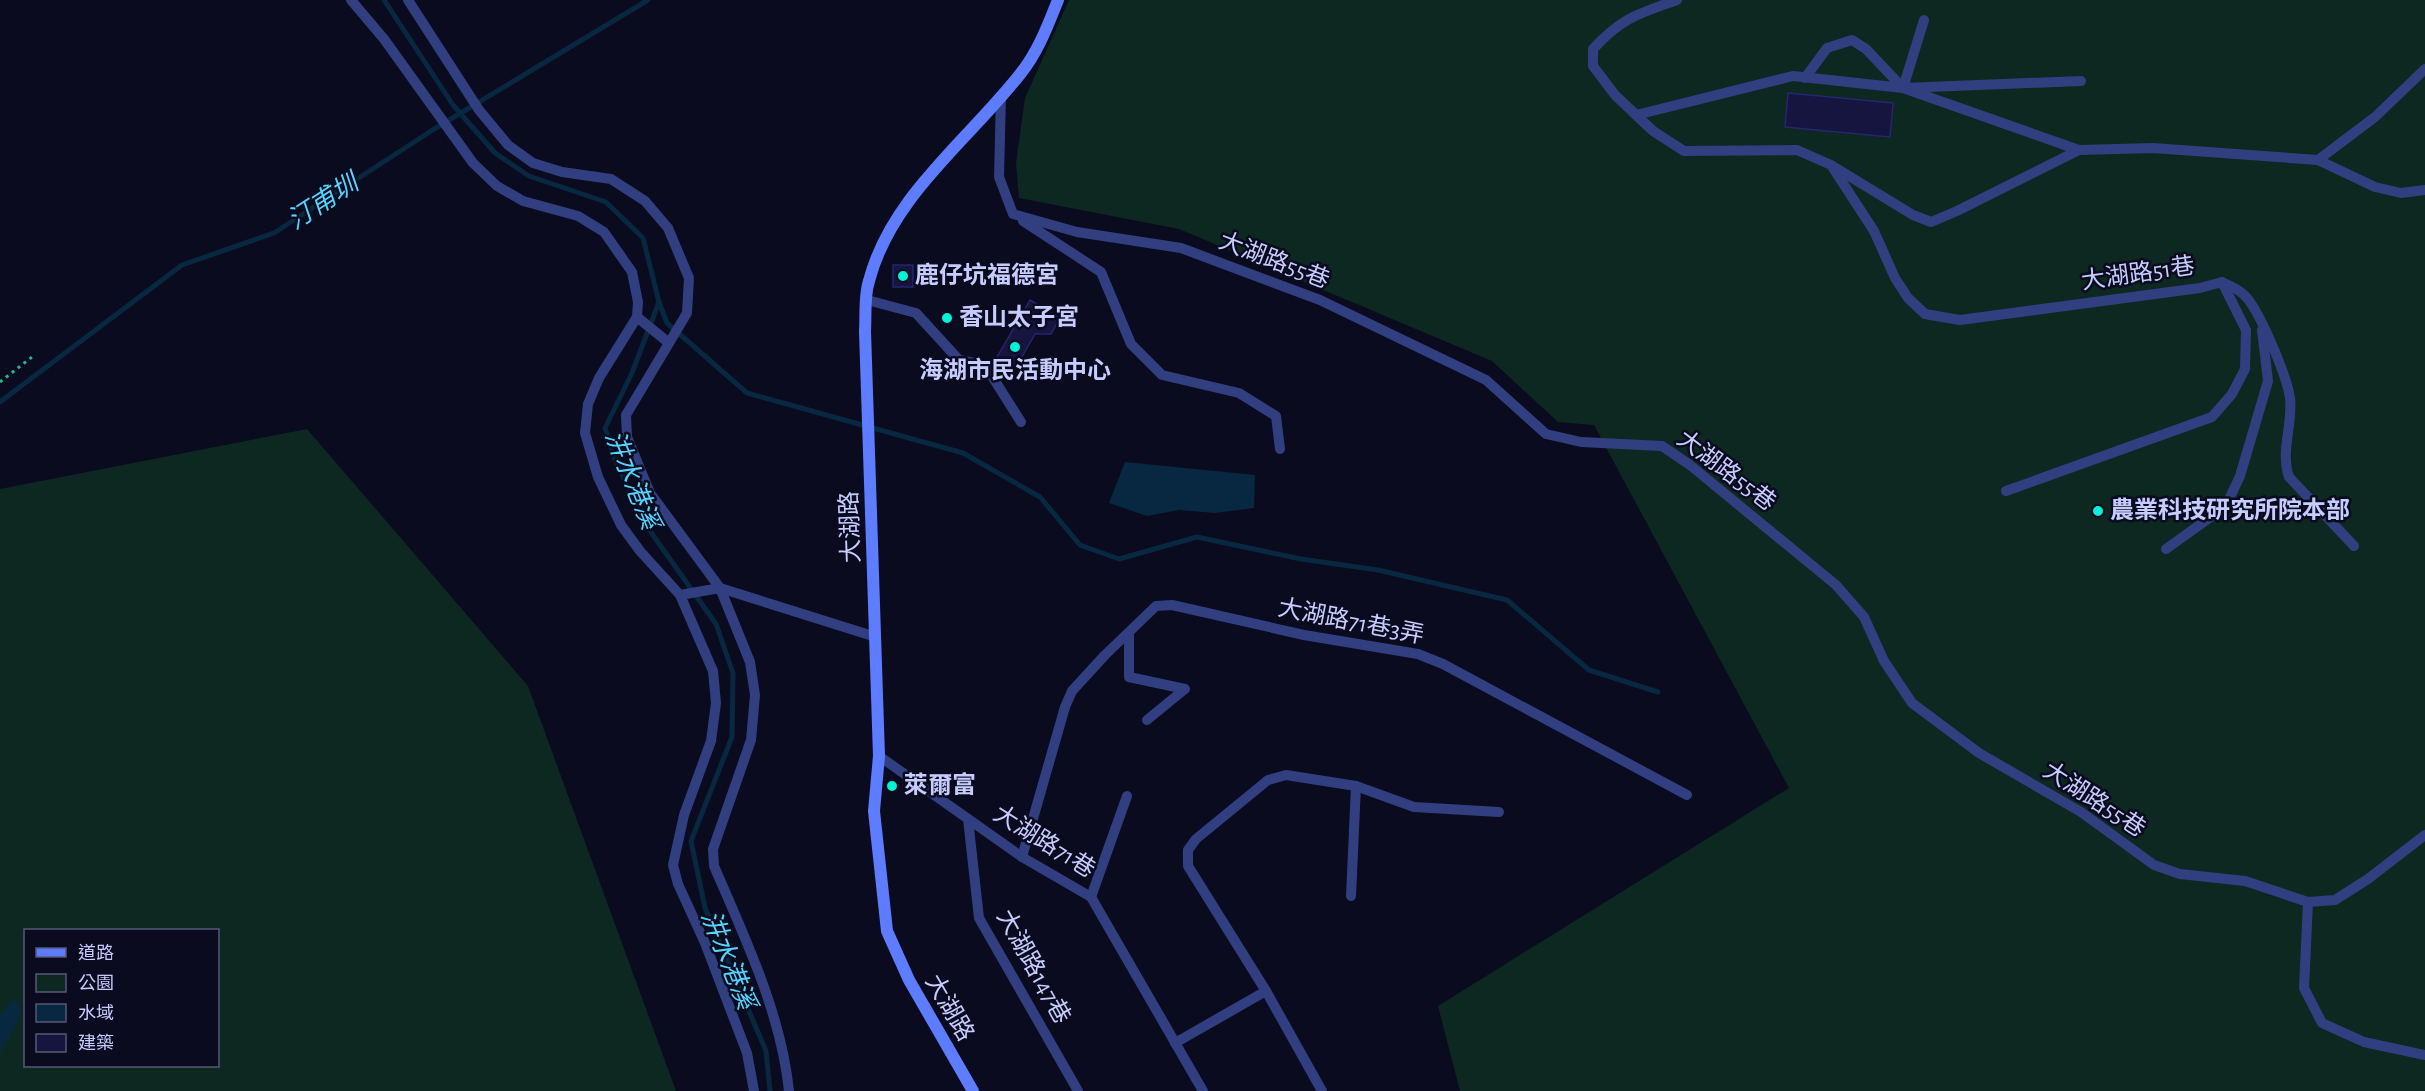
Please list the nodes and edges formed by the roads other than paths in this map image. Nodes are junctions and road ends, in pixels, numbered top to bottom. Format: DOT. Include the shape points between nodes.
graph roads {
  1 [pos="351,0"];
  2 [pos="408,0"];
  3 [pos="1058,0"];
  4 [pos="1677,0"];
  5 [pos="1924,20"];
  6 [pos="2425,69"];
  7 [pos="1805,78"];
  8 [pos="2081,81"];
  9 [pos="1903,88"];
  10 [pos="1001,96"];
  11 [pos="1636,115"];
  12 [pos="2079,150"];
  13 [pos="2318,160"];
  14 [pos="1831,165"];
  15 [pos="2425,190"];
  16 [pos="1013,214"];
  17 [pos="2222,282"];
  18 [pos="867,300"];
  19 [pos="637,317"];
  20 [pos="2260,318"];
  21 [pos="669,343"];
  22 [pos="1021,422"];
  23 [pos="1280,449"];
  24 [pos="2006,490"];
  25 [pos="2354,546"];
  26 [pos="2166,549"];
  27 [pos="720,588"];
  28 [pos="680,595"];
  29 [pos="1129,633"];
  30 [pos="876,637"];
  31 [pos="1147,720"];
  32 [pos="879,756"];
  33 [pos="1356,786"];
  34 [pos="1687,795"];
  35 [pos="1127,796"];
  36 [pos="1499,812"];
  37 [pos="968,819"];
  38 [pos="2425,834"];
  39 [pos="1022,857"];
  40 [pos="1351,896"];
  41 [pos="1091,897"];
  42 [pos="2308,902"];
  43 [pos="1266,991"];
  44 [pos="1175,1042"];
  45 [pos="2425,1055"];
  46 [pos="754,1091"];
  47 [pos="789,1091"];
  48 [pos="973,1091"];
  49 [pos="1078,1091"];
  50 [pos="1203,1091"];
  51 [pos="1322,1091"];
  1 -- 19 [label="lane" via="384,39 473,163 496,186 523,201 578,216 604,232 632,272"];
  2 -- 21 [label="lane" via="479,110 508,145 533,163 610,179 645,201 668,228 689,278 687,314"];
  3 -- 10 [label="street, 大湖路" via="1045,34 1023,72"];
  4 -- 11 [label="lane" via="1633,15 1593,49 1593,66"];
  5 -- 9 [label="lane"];
  6 -- 13 [label="lane" via="2375,117"];
  7 -- 9 [label="lane"];
  7 -- 9 [label="lane" via="1827,48 1852,40 1866,49"];
  7 -- 11 [label="lane" via="1793,76"];
  8 -- 9 [label="lane"];
  9 -- 12 [label="lane"];
  10 -- 16 [label="lane" via="999,177"];
  10 -- 18 [label="street, 大湖路" via="920,187 886,236 868,282"];
  11 -- 14 [label="lane" via="1684,150 1797,150"];
  12 -- 13 [label="lane" via="2153,148"];
  12 -- 14 [label="lane" via="1931,222"];
  13 -- 15 [label="lane" via="2375,187 2401,193"];
  14 -- 17 [label="lane, 大湖路51巷" via="1874,231 1895,278 1925,314 1960,320"];
  16 -- 23 [label="lane" via="1101,272 1131,344 1162,375 1239,393 1276,416"];
  16 -- 42 [label="lane, 大湖路55巷" via="1077,232 1181,248 1320,300 1486,380 1546,434 1581,442 1662,447 1690,465 1836,585 1864,617 1884,661 1912,703 1979,753 2081,812 2154,865 2180,874 2245,881"];
  17 -- 20 [label="lane, 大湖路51巷" via="2243,293"];
  17 -- 24 [label="lane" via="2246,330 2245,369 2232,394 2212,417"];
  18 -- 22 [label="lane" via="916,313 959,360 985,365"];
  18 -- 30 [label="street, 大湖路"];
  19 -- 21 [label="lane"];
  19 -- 28 [label="lane" via="599,378 588,404 585,433 598,477 621,525"];
  20 -- 25 [label="lane, 大湖路51巷" via="2290,398 2285,464 2289,477"];
  20 -- 26 [label="lane" via="2268,381 2240,476 2226,506"];
  21 -- 27 [label="lane" via="626,415 627,438 650,493"];
  27 -- 28 [label="lane"];
  27 -- 30 [label="lane"];
  27 -- 47 [label="lane" via="750,662 755,695 751,740 713,849 714,866 767,997 786,1058"];
  28 -- 46 [label="lane" via="713,671 716,703 711,741 684,815 673,865 747,1053"];
  29 -- 31 [label="lane" via="1129,677 1185,689"];
  29 -- 34 [label="lane, 大湖路71巷3弄" via="1156,606 1172,605 1304,635 1418,654"];
  29 -- 39 [label="lane, 大湖路71巷3弄" via="1072,691"];
  30 -- 32 [label="street, 大湖路"];
  32 -- 37 [label="lane, 大湖路71巷"];
  32 -- 48 [label="street, 大湖路" via="874,811 887,931 909,980"];
  33 -- 36 [label="lane" via="1414,807"];
  33 -- 40 [label="lane"];
  33 -- 43 [label="lane" via="1286,775 1268,780 1196,839 1188,850 1188,866"];
  35 -- 41 [label="lane"];
  37 -- 39 [label="lane, 大湖路71巷"];
  37 -- 49 [label="lane, 大湖路147巷" via="979,918"];
  38 -- 42 [label="lane, 大湖路55巷" via="2335,900"];
  39 -- 41 [label="lane, 大湖路71巷"];
  41 -- 44 [label="lane, 大湖路71巷"];
  42 -- 45 [label="lane" via="2304,988 2322,1023 2364,1042"];
  43 -- 44 [label="lane"];
  43 -- 51 [label="lane"];
  44 -- 50 [label="lane, 大湖路71巷"];
}
